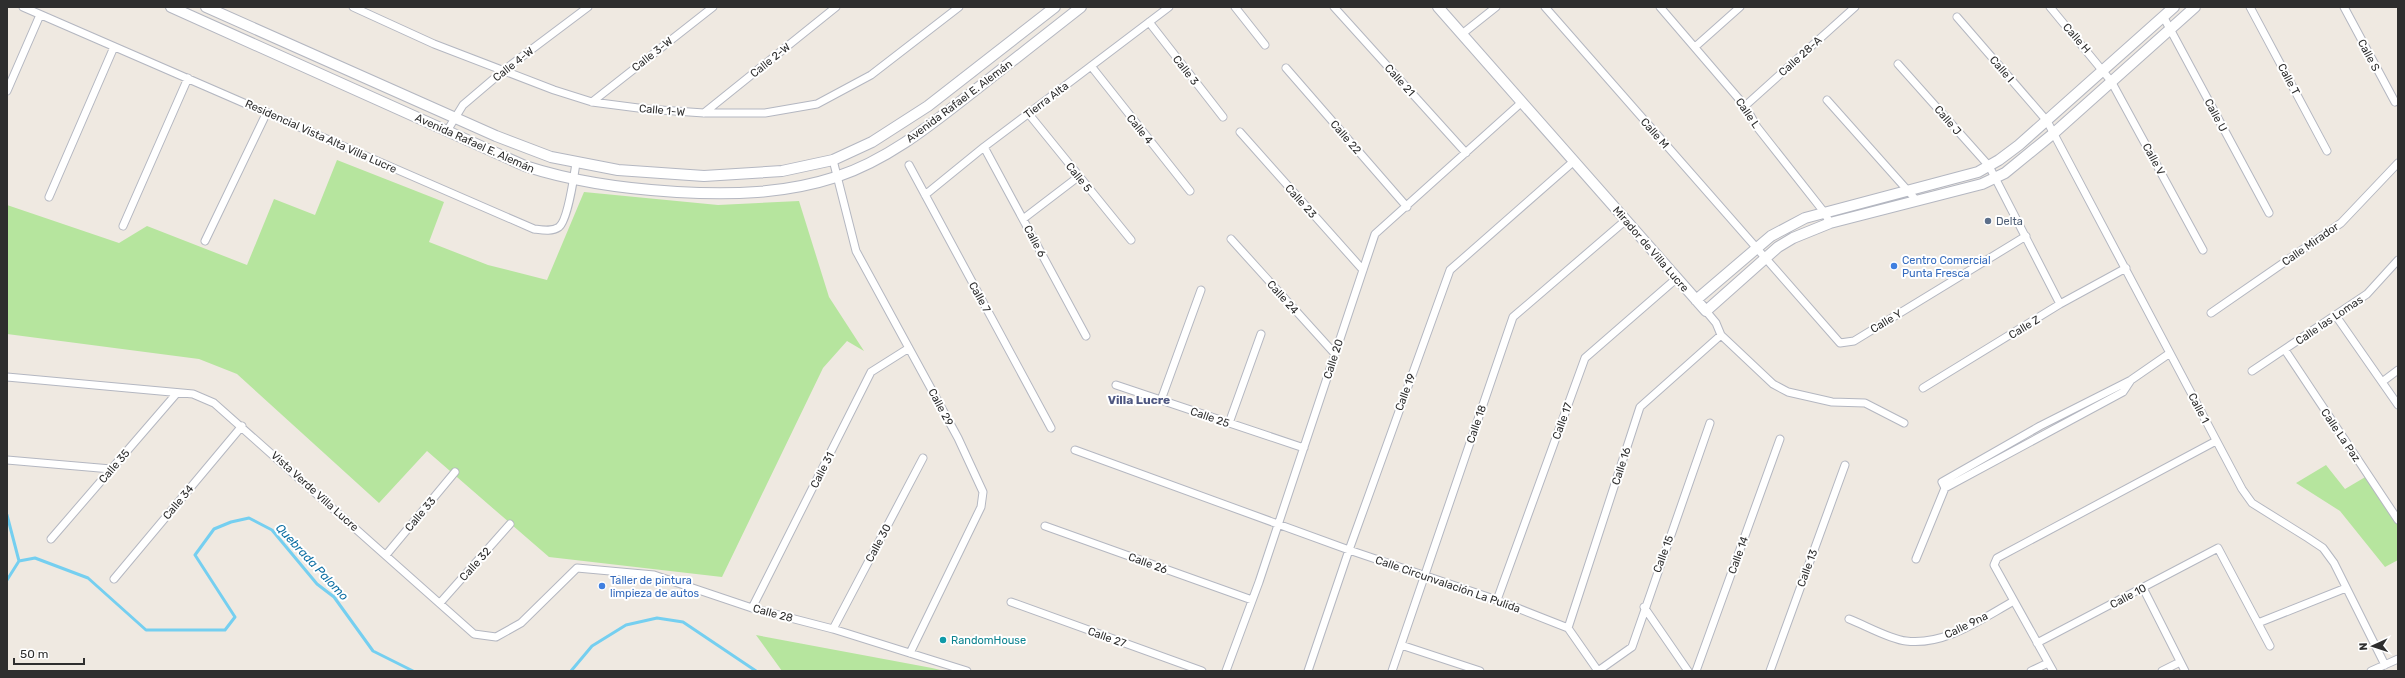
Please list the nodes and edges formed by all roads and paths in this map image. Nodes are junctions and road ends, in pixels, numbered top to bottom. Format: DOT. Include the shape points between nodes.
graph roads {
  1 [pos="23,7"];
  2 [pos="206,7"];
  3 [pos="354,7"];
  4 [pos="588,7"];
  5 [pos="713,7"];
  6 [pos="836,7"];
  7 [pos="959,7"];
  8 [pos="1055,7"];
  9 [pos="1081,7"];
  10 [pos="1169,7"];
  11 [pos="1235,7"];
  12 [pos="1334,7"];
  13 [pos="1438,7"];
  14 [pos="1496,7"];
  15 [pos="1545,7"];
  16 [pos="1660,7"];
  17 [pos="1740,7"];
  18 [pos="1855,7"];
  19 [pos="2050,7"];
  20 [pos="2174,7"];
  21 [pos="2195,7"];
  22 [pos="2250,7"];
  23 [pos="2344,7"];
  24 [pos="177,8"];
  25 [pos="40,15"];
  26 [pos="2163,16"];
  27 [pos="1957,17"];
  28 [pos="1149,22"];
  29 [pos="2170,29"];
  30 [pos="1462,34"];
  31 [pos="1265,45"];
  32 [pos="114,47"];
  33 [pos="1695,47"];
  34 [pos="1898,64"];
  35 [pos="1091,66"];
  36 [pos="1286,68"];
  37 [pos="2104,69"];
  38 [pos="504,71"];
  39 [pos="188,78"];
  40 [pos="2111,81"];
  41 [pos="7,91"];
  42 [pos="1827,100"];
  43 [pos="592,102"];
  44 [pos="1522,102"];
  45 [pos="2395,102"];
  46 [pos="1745,106"];
  47 [pos="267,112"];
  48 [pos="704,113"];
  49 [pos="1028,113"];
  50 [pos="455,117"];
  51 [pos="1223,117"];
  52 [pos="2047,121"];
  53 [pos="447,131"];
  54 [pos="1240,132"];
  55 [pos="2054,133"];
  56 [pos="984,147"];
  57 [pos="2327,151"];
  58 [pos="1466,153"];
  59 [pos="833,160"];
  60 [pos="1574,161"];
  61 [pos="576,163"];
  62 [pos="2398,163"];
  63 [pos="909,165"];
  64 [pos="1989,166"];
  65 [pos="836,177"];
  66 [pos="1078,177"];
  67 [pos="1995,179"];
  68 [pos="573,180"];
  69 [pos="1908,190"];
  70 [pos="1190,191"];
  71 [pos="925,195"];
  72 [pos="49,197"];
  73 [pos="1917,201"];
  74 [pos="1407,206"];
  75 [pos="1824,212"];
  76 [pos="2269,213"];
  77 [pos="1023,218"];
  78 [pos="1626,220"];
  79 [pos="1830,224"];
  80 [pos="123,226"];
  81 [pos="1787,226"];
  82 [pos="2026,236"];
  83 [pos="1793,238"];
  84 [pos="1231,239"];
  85 [pos="1131,240"];
  86 [pos="205,241"];
  87 [pos="1757,248"];
  88 [pos="2203,250"];
  89 [pos="1765,259"];
  90 [pos="2398,260"];
  91 [pos="2126,268"];
  92 [pos="1363,270"];
  93 [pos="1677,278"];
  94 [pos="1201,290"];
  95 [pos="1696,300"];
  96 [pos="2060,304"];
  97 [pos="1706,311"];
  98 [pos="2211,312"];
  99 [pos="2336,316"];
  100 [pos="1262,334"];
  101 [pos="1721,335"];
  102 [pos="1086,336"];
  103 [pos="909,348"];
  104 [pos="2285,350"];
  105 [pos="2170,353"];
  106 [pos="1335,354"];
  107 [pos="2398,370"];
  108 [pos="2252,371"];
  109 [pos="7,377"];
  110 [pos="2131,380"];
  111 [pos="2382,382"];
  112 [pos="1116,385"];
  113 [pos="1923,388"];
  114 [pos="177,393"];
  115 [pos="1161,400"];
  116 [pos="2092,400"];
  117 [pos="2398,405"];
  118 [pos="2096,407"];
  119 [pos="2072,410"];
  120 [pos="2076,419"];
  121 [pos="1229,423"];
  122 [pos="1710,423"];
  123 [pos="1904,423"];
  124 [pos="242,426"];
  125 [pos="2040,426"];
  126 [pos="1051,428"];
  127 [pos="2044,435"];
  128 [pos="1780,439"];
  129 [pos="2216,441"];
  130 [pos="1304,448"];
  131 [pos="1075,450"];
  132 [pos="923,458"];
  133 [pos="7,460"];
  134 [pos="1845,465"];
  135 [pos="112,469"];
  136 [pos="455,472"];
  137 [pos="1945,488"];
  138 [pos="2398,520"];
  139 [pos="510,524"];
  140 [pos="1278,525"];
  141 [pos="1045,526"];
  142 [pos="51,539"];
  143 [pos="1349,550"];
  144 [pos="386,555"];
  145 [pos="1916,559"];
  146 [pos="577,568"];
  147 [pos="1424,575"];
  148 [pos="114,579"];
  149 [pos="2143,588"];
  150 [pos="2346,588"];
  151 [pos="1252,600"];
  152 [pos="1497,600"];
  153 [pos="2014,601"];
  154 [pos="1011,602"];
  155 [pos="440,603"];
  156 [pos="1644,607"];
  157 [pos="752,608"];
  158 [pos="1849,619"];
  159 [pos="2258,623"];
  160 [pos="1568,628"];
  161 [pos="833,629"];
  162 [pos="2037,643"];
  163 [pos="1401,645"];
  164 [pos="2270,646"];
  165 [pos="910,653"];
  166 [pos="2398,659"];
  167 [pos="2180,662"];
  168 [pos="2048,663"];
  169 [pos="2385,665"];
  170 [pos="967,671"];
  171 [pos="1202,671"];
  172 [pos="1226,671"];
  173 [pos="1308,671"];
  174 [pos="1392,671"];
  175 [pos="1480,671"];
  176 [pos="1598,671"];
  177 [pos="1688,671"];
  178 [pos="1696,671"];
  179 [pos="1770,671"];
  180 [pos="2031,671"];
  181 [pos="2053,671"];
  182 [pos="2162,671"];
  183 [pos="2185,671"];
  184 [pos="2371,671"];
  1 -- 25 [label="street, Residencial Vista Alta Villa Lucre"];
  2 -- 50 [label="main road, Avenida Rafael E. Alemán"];
  3 -- 38 [label="street, Calle 1-W" via="434,44"];
  4 -- 38 [label="street, Calle 4-W"];
  5 -- 43 [label="street, Calle 3-W"];
  6 -- 48 [label="street, Calle 2-W"];
  7 -- 48 [label="street, Calle 1-W" via="871,75 817,104 765,113"];
  8 -- 59 [label="main road, Avenida Rafael E. Alemán" via="928,106 872,142"];
  9 -- 65 [label="main road, Avenida Rafael E. Alemán" via="926,129 878,158"];
  10 -- 28 [label="street, Tierra Alta"];
  11 -- 31 [label="street"];
  12 -- 58 [label="street, Calle 21"];
  13 -- 30 [label="main road, Mirador de Villa Lucre"];
  14 -- 30 [label="street"];
  15 -- 87 [label="street, Calle M"];
  16 -- 33 [label="street, Calle L"];
  17 -- 33 [label="street"];
  18 -- 46 [label="street, Calle 28-A"];
  19 -- 37 [label="street, Calle H"];
  20 -- 26 [label="main road"];
  21 -- 29 [label="main road"];
  22 -- 57 [label="street, Calle T"];
  23 -- 45 [label="street, Calle S"];
  24 -- 53 [label="main road, Avenida Rafael E. Alemán"];
  25 -- 32 [label="street, Residencial Vista Alta Villa Lucre"];
  25 -- 41 [label="street"];
  26 -- 29 [label="street, Calle U"];
  26 -- 37 [label="main road"];
  27 -- 52 [label="street, Calle I"];
  28 -- 35 [label="street, Tierra Alta"];
  28 -- 51 [label="street, Calle 3"];
  29 -- 40 [label="main road"];
  29 -- 76 [label="street, Calle U"];
  30 -- 44 [label="main road, Mirador de Villa Lucre"];
  32 -- 39 [label="street, Residencial Vista Alta Villa Lucre"];
  32 -- 72 [label="street"];
  33 -- 46 [label="street, Calle L"];
  34 -- 64 [label="street, Calle J"];
  35 -- 49 [label="street, Tierra Alta"];
  35 -- 70 [label="street, Calle 4"];
  36 -- 74 [label="street, Calle 22"];
  37 -- 40 [label="street, Calle V"];
  37 -- 52 [label="main road"];
  38 -- 43 [label="street, Calle 1-W"];
  38 -- 50 [label="street, Calle 4-W" via="463,105"];
  39 -- 47 [label="street, Residencial Vista Alta Villa Lucre"];
  39 -- 80 [label="street"];
  40 -- 55 [label="main road"];
  40 -- 88 [label="street, Calle V"];
  42 -- 69 [label="street"];
  43 -- 48 [label="street, Calle 1-W" via="646,110"];
  44 -- 58 [label="street, Calle 20"];
  44 -- 60 [label="main road, Mirador de Villa Lucre"];
  46 -- 75 [label="street, Calle L" via="1757,127"];
  47 -- 68 [label="street, Residencial Vista Alta Villa Lucre" via="534,229 548,230 559,227 564,218"];
  47 -- 86 [label="street"];
  49 -- 56 [label="street, Tierra Alta"];
  49 -- 66 [label="street, Calle 5"];
  50 -- 53 [label="street, Calle 4-W"];
  50 -- 61 [label="main road, Avenida Rafael E. Alemán" via="526,148"];
  52 -- 55 [label="street, Calle 1"];
  52 -- 64 [label="main road"];
  53 -- 68 [label="main road, Avenida Rafael E. Alemán" via="525,166"];
  54 -- 92 [label="street, Calle 23"];
  55 -- 67 [label="main road" via="2024,159"];
  55 -- 91 [label="street, Calle 1"];
  56 -- 71 [label="street, Tierra Alta"];
  56 -- 77 [label="street, Calle 6"];
  58 -- 74 [label="street, Calle 20"];
  59 -- 61 [label="main road, Avenida Rafael E. Alemán" via="782,171 738,175 666,174"];
  59 -- 65 [label="street, Calle 29"];
  60 -- 78 [label="main road, Mirador de Villa Lucre"];
  60 -- 143 [label="street, Calle 19" via="1450,270"];
  61 -- 68 [label="street, Residencial Vista Alta Villa Lucre"];
  62 -- 98 [label="street, Calle Mirador" via="2341,223"];
  63 -- 71 [label="street, Calle 7"];
  64 -- 67 [label="street, Calle J"];
  64 -- 69 [label="main road" via="1978,172"];
  65 -- 68 [label="main road, Avenida Rafael E. Alemán" via="785,189 740,194 664,191"];
  65 -- 103 [label="street, Calle 29" via="856,251"];
  66 -- 77 [label="street"];
  66 -- 85 [label="street, Calle 5"];
  67 -- 73 [label="main road"];
  67 -- 82 [label="street, Calle J"];
  69 -- 73 [label="street"];
  69 -- 75 [label="main road"];
  71 -- 126 [label="street, Calle 7"];
  73 -- 79 [label="main road"];
  74 -- 92 [label="street, Calle 20" via="1375,234"];
  75 -- 79 [label="street, Calle L"];
  75 -- 81 [label="main road"];
  77 -- 102 [label="street, Calle 6"];
  78 -- 93 [label="main road, Mirador de Villa Lucre"];
  78 -- 147 [label="street, Calle 18" via="1514,317"];
  79 -- 83 [label="main road"];
  81 -- 83 [label="main road"];
  81 -- 87 [label="main road"];
  82 -- 89 [label="street, Calle Y" via="1854,341 1846,343 1835,339"];
  82 -- 96 [label="street, Calle J"];
  83 -- 89 [label="main road"];
  84 -- 106 [label="street, Calle 24"];
  87 -- 89 [label="street, Calle M"];
  87 -- 95 [label="main road"];
  89 -- 97 [label="main road"];
  90 -- 99 [label="street, Calle las Lomas" via="2367,294"];
  91 -- 96 [label="street, Calle Z"];
  91 -- 105 [label="street, Calle 1"];
  92 -- 106 [label="street, Calle 20"];
  93 -- 95 [label="main road, Mirador de Villa Lucre"];
  93 -- 152 [label="street, Calle 17" via="1585,358"];
  94 -- 115 [label="street"];
  95 -- 97 [label="main road, Mirador de Villa Lucre"];
  96 -- 113 [label="street, Calle Z"];
  97 -- 101 [label="street, Mirador de Villa Lucre" via="1716,323"];
  99 -- 104 [label="street, Calle las Lomas"];
  99 -- 111 [label="street"];
  100 -- 121 [label="street"];
  101 -- 123 [label="street, Mirador de Villa Lucre" via="1773,384 1788,392 1832,402 1865,403"];
  101 -- 160 [label="street, Calle 16" via="1640,407"];
  103 -- 157 [label="street, Calle 31" via="871,372"];
  103 -- 165 [label="street, Calle 29" via="958,438 983,492 981,507"];
  104 -- 108 [label="street, Calle las Lomas"];
  104 -- 138 [label="street, Calle La Paz"];
  105 -- 110 [label="street"];
  105 -- 129 [label="street, Calle 1"];
  106 -- 130 [label="street, Calle 20"];
  107 -- 111 [label="street"];
  109 -- 114 [label="street, Vista Verde Villa Lucre"];
  110 -- 116 [label="street"];
  110 -- 118 [label="street" via="2123,392"];
  111 -- 117 [label="street"];
  112 -- 115 [label="street, Calle 25"];
  114 -- 124 [label="street, Vista Verde Villa Lucre" via="193,394 214,403"];
  114 -- 135 [label="street, Calle 35"];
  115 -- 121 [label="street, Calle 25"];
  116 -- 118 [label="street"];
  116 -- 119 [label="street"];
  118 -- 120 [label="street"];
  119 -- 120 [label="street"];
  119 -- 125 [label="street"];
  120 -- 127 [label="street"];
  121 -- 130 [label="street, Calle 25"];
  122 -- 156 [label="street, Calle 15"];
  124 -- 144 [label="street, Vista Verde Villa Lucre"];
  124 -- 148 [label="street, Calle 34"];
  125 -- 127 [label="street"];
  125 -- 137 [label="street" via="1942,482"];
  127 -- 137 [label="street"];
  128 -- 178 [label="street, Calle 14"];
  129 -- 150 [label="street, Calle 1" via="2252,503 2323,548 2334,563"];
  129 -- 153 [label="street" via="1997,558 1994,565"];
  130 -- 140 [label="street, Calle 20"];
  131 -- 140 [label="street, Calle Circunvalación La Pulida"];
  132 -- 161 [label="street, Calle 30"];
  133 -- 135 [label="street"];
  134 -- 179 [label="street, Calle 13"];
  135 -- 142 [label="street, Calle 35"];
  136 -- 144 [label="street, Calle 33"];
  137 -- 145 [label="street"];
  139 -- 155 [label="street, Calle 32"];
  140 -- 143 [label="street, Calle Circunvalación La Pulida"];
  140 -- 151 [label="street, Calle 20"];
  141 -- 151 [label="street, Calle 26"];
  143 -- 147 [label="street, Calle Circunvalación La Pulida"];
  143 -- 173 [label="street, Calle 19"];
  144 -- 155 [label="street, Vista Verde Villa Lucre"];
  146 -- 155 [label="street, Vista Verde Villa Lucre" via="522,623 496,637 474,634"];
  146 -- 157 [label="street, Calle 28" via="654,575"];
  147 -- 152 [label="street, Calle Circunvalación La Pulida"];
  147 -- 163 [label="street, Calle 18"];
  149 -- 159 [label="street, Calle 10" via="2218,548"];
  149 -- 162 [label="street, Calle 10"];
  149 -- 167 [label="street"];
  150 -- 159 [label="street"];
  150 -- 169 [label="street, Calle 1"];
  151 -- 172 [label="street, Calle 20"];
  152 -- 160 [label="street, Calle Circunvalación La Pulida"];
  153 -- 158 [label="street, Calle 9na" via="1949,636 1928,642 1905,641"];
  153 -- 162 [label="street"];
  154 -- 171 [label="street, Calle 27"];
  156 -- 176 [label="street, Calle 15" via="1632,646"];
  156 -- 177 [label="street"];
  157 -- 161 [label="street, Calle 28"];
  159 -- 164 [label="street"];
  160 -- 176 [label="street"];
  161 -- 165 [label="street, Calle 28"];
  162 -- 168 [label="street"];
  163 -- 174 [label="street, Calle 18"];
  163 -- 175 [label="street"];
  165 -- 170 [label="street, Calle 28"];
  166 -- 169 [label="street"];
  167 -- 182 [label="street"];
  167 -- 183 [label="street"];
  168 -- 180 [label="street"];
  168 -- 181 [label="street"];
  169 -- 184 [label="street"];
}
